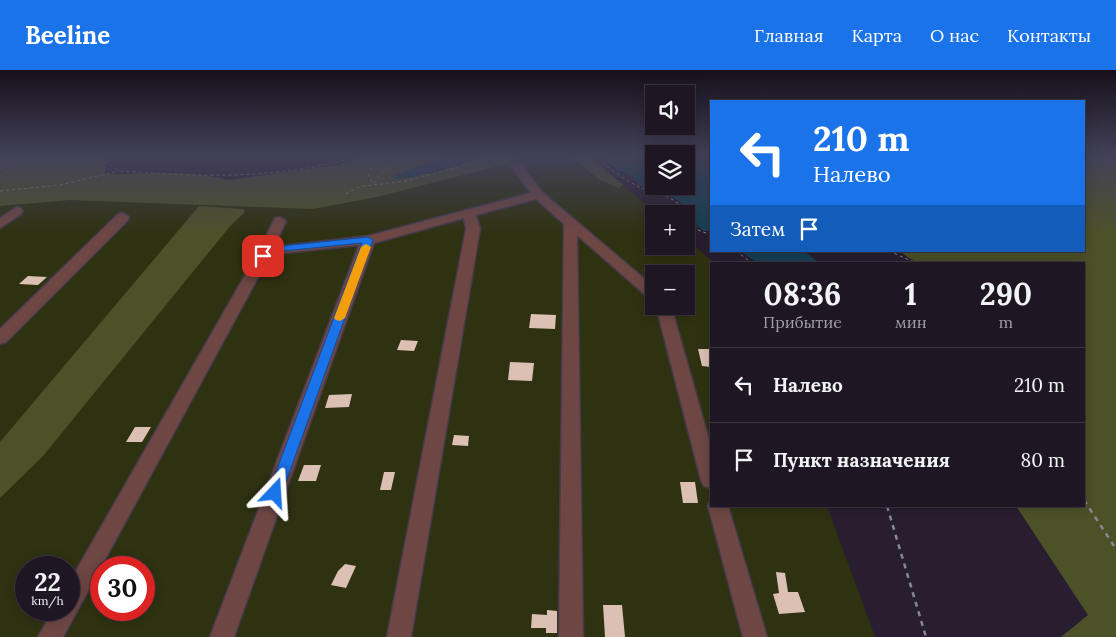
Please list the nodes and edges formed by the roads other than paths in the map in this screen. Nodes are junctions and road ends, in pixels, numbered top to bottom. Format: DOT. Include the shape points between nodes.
graph roads {
  1 [pos="528,181"];
  2 [pos="538,195"];
  3 [pos="18,211"];
  4 [pos="469,212"];
  5 [pos="124,217"];
  6 [pos="280,222"];
  7 [pos="0,224"];
  8 [pos="570,224"];
  9 [pos="368,240"];
  10 [pos="263,256"];
  11 [pos="645,287"];
  12 [pos="665,315"];
  13 [pos="0,338"];
  14 [pos="710,476"];
  15 [pos="718,507"];
  16 [pos="80,584"];
  17 [pos="59,621"];
  18 [pos="50,637"];
  19 [pos="222,637"];
  20 [pos="399,637"];
  21 [pos="571,637"];
  22 [pos="755,637"];
  1 -- 2 [label="street"];
  2 -- 4 [label="street"];
  2 -- 8 [label="street"];
  3 -- 7 [label="street"];
  4 -- 9 [label="street"];
  4 -- 20 [label="street" via="473,229"];
  5 -- 13 [label="street"];
  6 -- 10 [label="street"];
  8 -- 11 [label="street"];
  8 -- 21 [label="street"];
  9 -- 10 [label="street" via="282,249"];
  9 -- 19 [label="street"];
  10 -- 16 [label="street"];
  12 -- 14 [label="street"];
  15 -- 22 [label="street"];
  17 -- 18 [label="street"];
}
